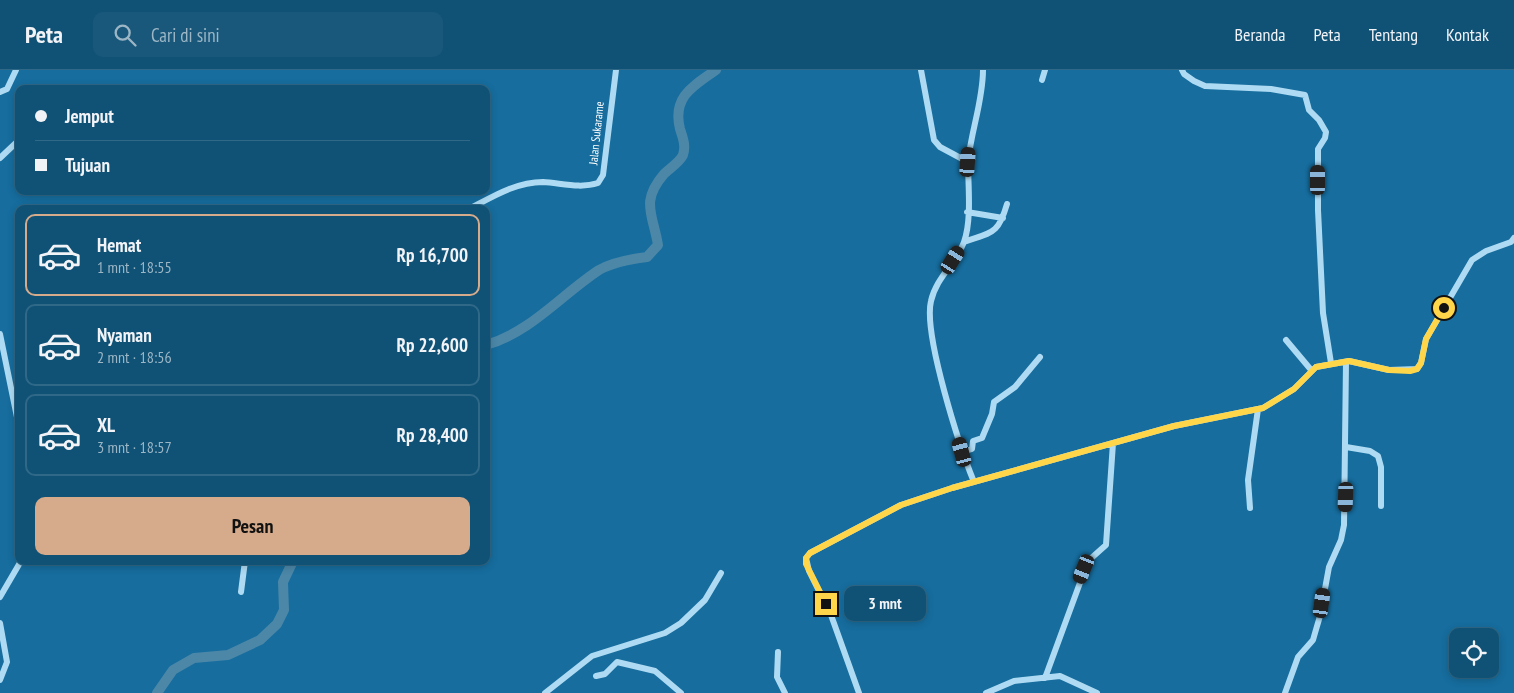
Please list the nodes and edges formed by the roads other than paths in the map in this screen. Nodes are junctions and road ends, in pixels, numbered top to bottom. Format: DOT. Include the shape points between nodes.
graph roads {
  1 [pos="16,70"];
  2 [pos="616,70"];
  3 [pos="921,70"];
  4 [pos="983,70"];
  5 [pos="1045,70"];
  6 [pos="1182,70"];
  7 [pos="1042,80"];
  8 [pos="0,92"];
  9 [pos="15,144"];
  10 [pos="0,158"];
  11 [pos="968,162"];
  12 [pos="1007,204"];
  13 [pos="477,205"];
  14 [pos="967,212"];
  15 [pos="1003,218"];
  16 [pos="1514,238"];
  17 [pos="964,242"];
  18 [pos="0,334"];
  19 [pos="1286,340"];
  20 [pos="1040,357"];
  21 [pos="1346,362"];
  22 [pos="1331,363"];
  23 [pos="1312,370"];
  24 [pos="15,407"];
  25 [pos="1258,409"];
  26 [pos="1113,443"];
  27 [pos="1346,447"];
  28 [pos="962,452"];
  29 [pos="974,482"];
  30 [pos="1381,506"];
  31 [pos="1250,508"];
  32 [pos="19,565"];
  33 [pos="244,565"];
  34 [pos="721,573"];
  35 [pos="241,592"];
  36 [pos="0,597"];
  37 [pos="0,623"];
  38 [pos="778,652"];
  39 [pos="596,676"];
  40 [pos="1045,678"];
  41 [pos="0,680"];
  42 [pos="545,693"];
  43 [pos="681,693"];
  44 [pos="786,693"];
  45 [pos="859,693"];
  46 [pos="986,693"];
  47 [pos="1097,693"];
  48 [pos="1285,693"];
  1 -- 8 [label="street" via="7,90"];
  2 -- 13 [label="street, Jalan Sukarame" via="603,175 598,182 582,186 542,182 528,184"];
  3 -- 11 [label="street" via="934,140 940,147"];
  4 -- 11 [label="street" via="983,86"];
  5 -- 7 [label="street"];
  6 -- 22 [label="street" via="1194,82 1205,86 1271,89 1305,95 1309,110 1325,131 1326,138 1318,150 1318,210 1323,313"];
  9 -- 10 [label="street"];
  11 -- 14 [label="street"];
  12 -- 15 [label="street"];
  14 -- 15 [label="street"];
  14 -- 17 [label="street"];
  15 -- 17 [label="street" via="992,232"];
  16 -- 21 [label="street" via="1472,260 1426,339 1417,369 1389,370"];
  17 -- 28 [label="street" via="937,284 929,310"];
  18 -- 24 [label="street"];
  19 -- 23 [label="street"];
  20 -- 28 [label="street" via="1015,387 994,402 982,438 973,441 972,449"];
  21 -- 22 [label="street"];
  21 -- 27 [label="street"];
  22 -- 23 [label="street"];
  23 -- 25 [label="street" via="1294,389"];
  25 -- 26 [label="street" via="1174,426"];
  25 -- 31 [label="street" via="1248,480"];
  26 -- 29 [label="street"];
  26 -- 40 [label="street" via="1106,545 1088,560"];
  27 -- 30 [label="street" via="1370,451 1378,456"];
  27 -- 48 [label="street" via="1341,540 1329,567 1313,640 1298,657"];
  28 -- 29 [label="street"];
  29 -- 45 [label="street" via="901,505 806,558"];
  32 -- 36 [label="street"];
  33 -- 35 [label="street"];
  34 -- 42 [label="street" via="705,600 681,623 665,633 592,656"];
  37 -- 41 [label="street" via="7,662"];
  38 -- 44 [label="street" via="778,677"];
  39 -- 43 [label="street" via="605,674 618,662 655,671"];
  40 -- 46 [label="street" via="1014,681"];
  40 -- 47 [label="street" via="1064,677"];
}
